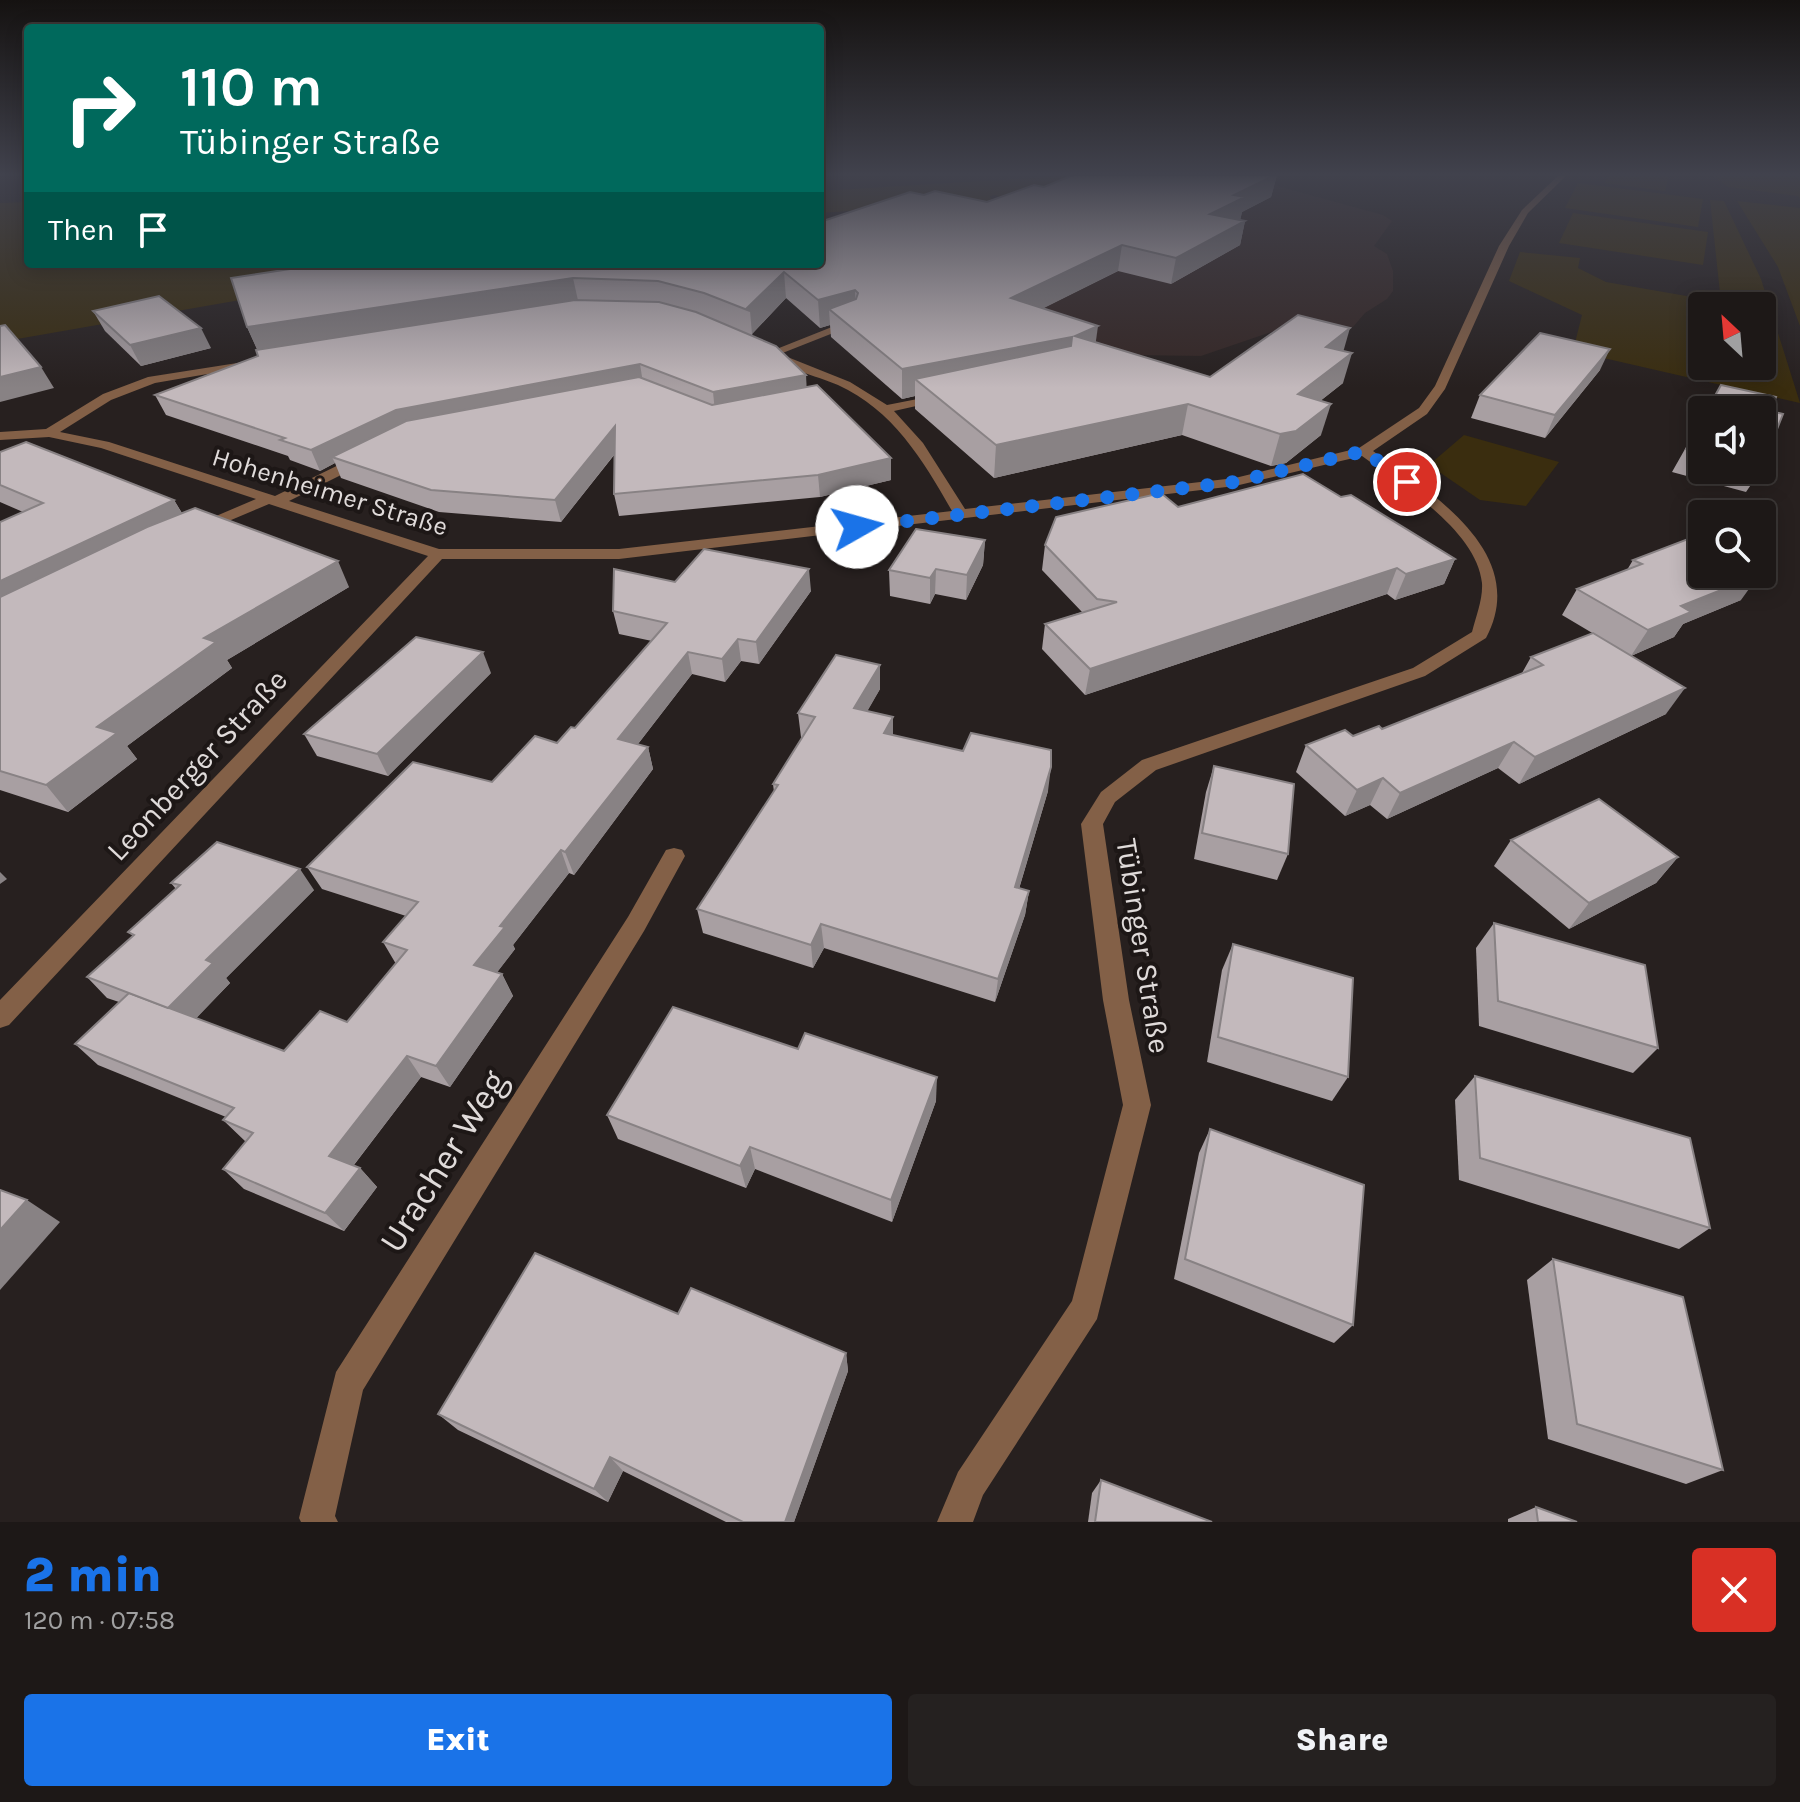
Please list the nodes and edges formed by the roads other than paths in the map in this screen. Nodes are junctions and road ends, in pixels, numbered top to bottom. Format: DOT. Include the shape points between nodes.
graph roads {
  1 [pos="1504,246"];
  2 [pos="852,322"];
  3 [pos="757,348"];
  4 [pos="770,354"];
  5 [pos="256,363"];
  6 [pos="857,391"];
  7 [pos="958,393"];
  8 [pos="829,397"];
  9 [pos="885,409"];
  10 [pos="49,433"];
  11 [pos="0,436"];
  12 [pos="1364,451"];
  13 [pos="369,455"];
  14 [pos="271,501"];
  15 [pos="961,514"];
  16 [pos="182,535"];
  17 [pos="438,554"];
  18 [pos="674,856"];
  19 [pos="0,1017"];
  20 [pos="320,1522"];
  21 [pos="955,1522"];
  1 -- 12 [label="street, Hohenheimer Straße" via="1430,403"];
  2 -- 4 [label="street"];
  3 -- 4 [label="street"];
  4 -- 6 [label="street"];
  5 -- 10 [label="street" via="152,380 107,397"];
  6 -- 8 [label="street"];
  6 -- 9 [label="street"];
  7 -- 9 [label="street"];
  9 -- 15 [label="street" via="912,438"];
  10 -- 11 [label="street, Hohenheimer Straße"];
  10 -- 14 [label="street, Hohenheimer Straße" via="104,445"];
  12 -- 15 [label="street, Hohenheimer Straße" via="1235,482"];
  12 -- 21 [label="street, Tübinger Straße" via="1428,498 1474,544 1491,582 1480,634 1419,672 1149,765 1108,797 1092,824 1116,1000 1137,1105 1086,1308 970,1484"];
  13 -- 14 [label="street"];
  14 -- 16 [label="street"];
  14 -- 17 [label="street, Hohenheimer Straße"];
  15 -- 17 [label="street, Hohenheimer Straße" via="619,554"];
  17 -- 19 [label="street, Leonberger Straße"];
  18 -- 20 [label="street, Uracher Weg" via="348,1384"];
}
